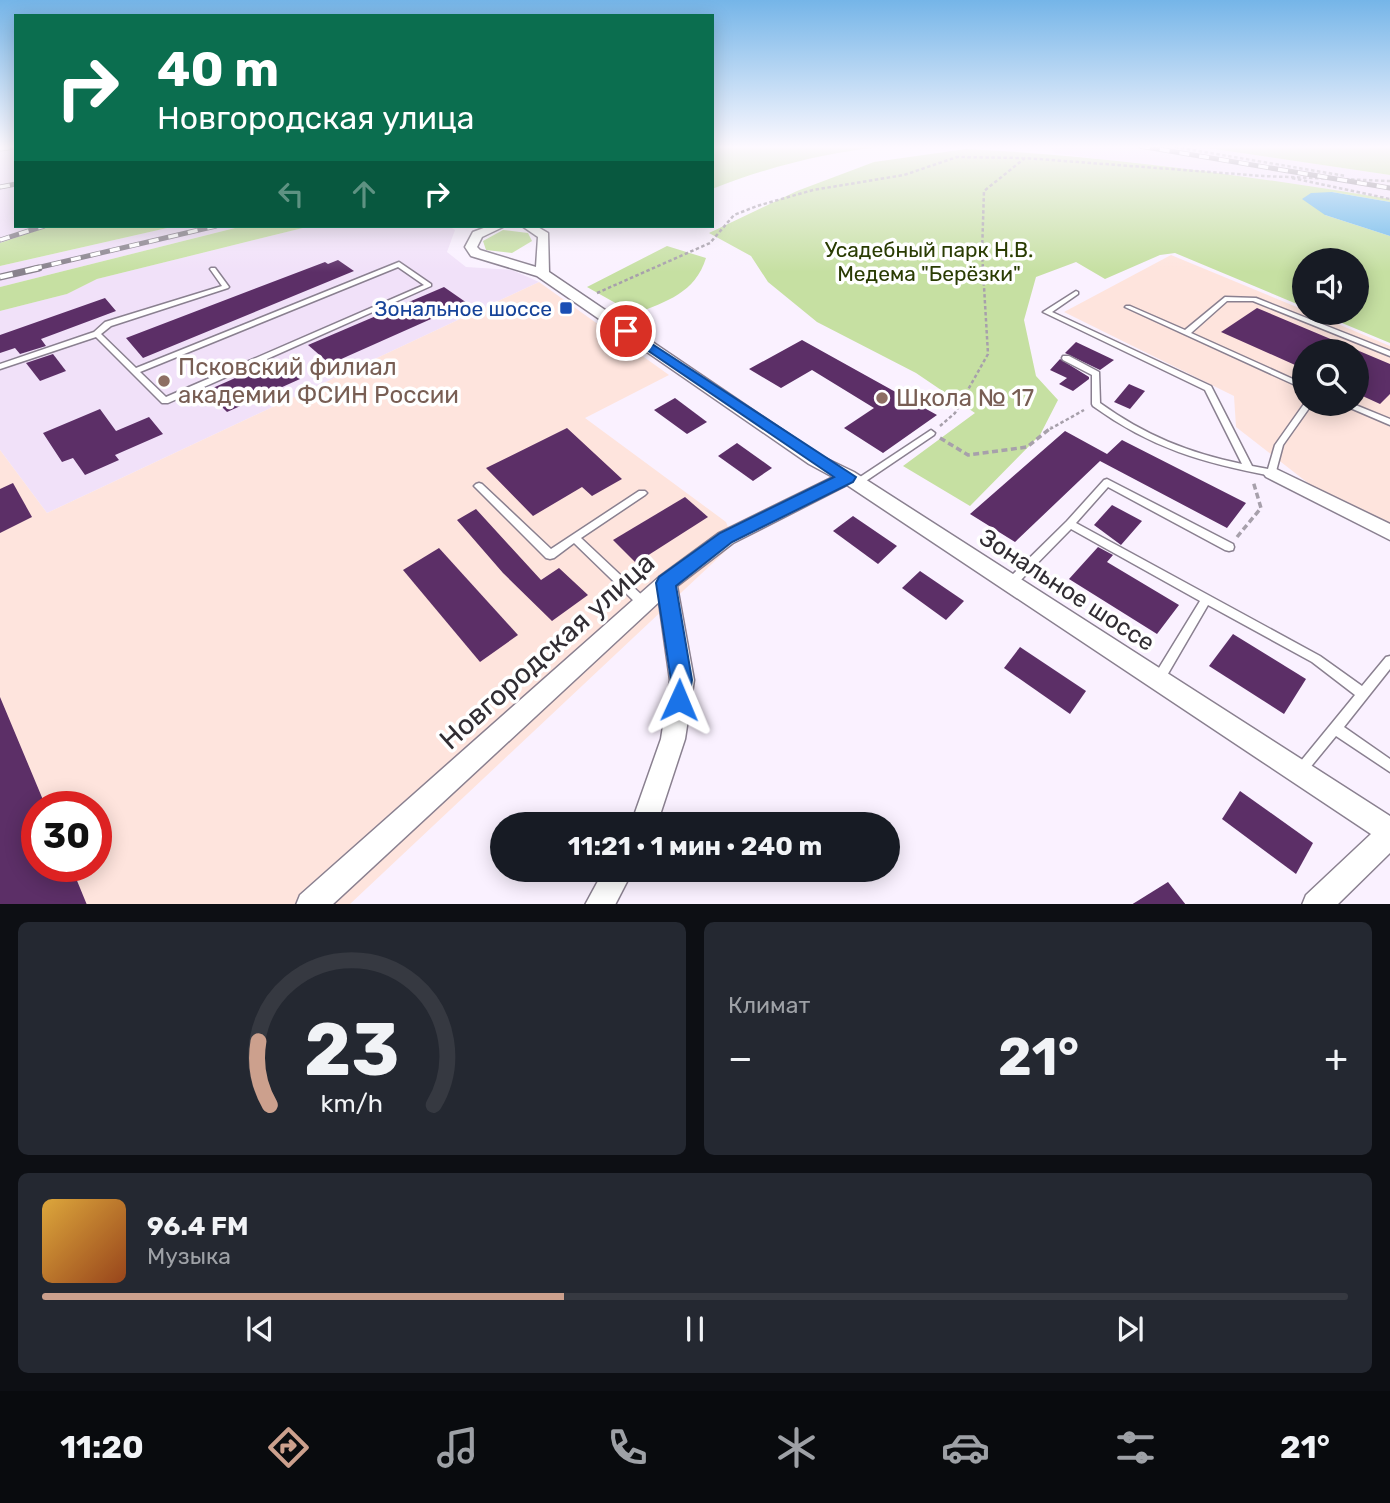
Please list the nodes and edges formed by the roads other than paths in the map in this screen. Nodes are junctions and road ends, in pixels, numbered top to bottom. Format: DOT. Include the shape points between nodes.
graph roads {
  1 [pos="492,228"];
  2 [pos="531,228"];
  3 [pos="543,244"];
  4 [pos="496,259"];
  5 [pos="213,269"];
  6 [pos="542,273"];
  7 [pos="1076,293"];
  8 [pos="1129,307"];
  9 [pos="1186,333"];
  10 [pos="97,334"];
  11 [pos="1390,354"];
  12 [pos="1066,358"];
  13 [pos="0,367"];
  14 [pos="134,371"];
  15 [pos="1292,382"];
  16 [pos="1369,414"];
  17 [pos="1300,416"];
  18 [pos="1390,422"];
  19 [pos="931,433"];
  20 [pos="1249,469"];
  21 [pos="1272,473"];
  22 [pos="852,480"];
  23 [pos="479,486"];
  24 [pos="642,493"];
  25 [pos="1070,524"];
  26 [pos="1390,533"];
  27 [pos="574,538"];
  28 [pos="1229,547"];
  29 [pos="666,583"];
  30 [pos="1009,584"];
  31 [pos="1206,600"];
  32 [pos="642,602"];
  33 [pos="1390,661"];
  34 [pos="1157,680"];
  35 [pos="1363,694"];
  36 [pos="1335,728"];
  37 [pos="1390,766"];
  38 [pos="1300,771"];
  39 [pos="648,812"];
  40 [pos="1390,833"];
  41 [pos="613,882"];
  42 [pos="311,904"];
  43 [pos="600,904"];
  44 [pos="1317,904"];
  1 -- 4 [label="street, Зональное шоссе" via="469,237 475,253"];
  2 -- 3 [label="street" via="544,236"];
  3 -- 4 [label="street" via="522,256"];
  3 -- 6 [label="street"];
  4 -- 6 [label="street, Зональное шоссе"];
  5 -- 10 [label="lane" via="226,287 108,324"];
  6 -- 22 [label="street, Зональное шоссе"];
  7 -- 20 [label="lane" via="1047,312 1208,388"];
  8 -- 9 [label="lane"];
  9 -- 11 [label="lane" via="1224,299 1254,299"];
  9 -- 15 [label="lane"];
  10 -- 13 [label="lane"];
  10 -- 14 [label="lane"];
  12 -- 20 [label="lane" via="1096,374 1096,404 1110,415 1179,453"];
  14 -- 14 [label="lane" via="165,401 429,285 399,264"];
  16 -- 18 [label="lane"];
  17 -- 21 [label="lane" via="1279,445"];
  19 -- 22 [label="lane"];
  20 -- 21 [label="lane"];
  21 -- 26 [label="street"];
  22 -- 29 [label="street, Новгородская улица" via="726,538"];
  22 -- 30 [label="street, Зональное шоссе"];
  23 -- 27 [label="lane" via="550,555"];
  24 -- 27 [label="lane"];
  25 -- 28 [label="lane" via="1107,481"];
  25 -- 30 [label="lane"];
  25 -- 31 [label="lane"];
  27 -- 32 [label="lane"];
  29 -- 32 [label="street, Новгородская улица"];
  29 -- 39 [label="street" via="682,680 673,739"];
  30 -- 34 [label="street, Зональное шоссе"];
  31 -- 34 [label="lane"];
  31 -- 35 [label="lane" via="1316,659"];
  32 -- 42 [label="street, Новгородская улица"];
  33 -- 35 [label="lane"];
  34 -- 38 [label="street, Зональное шоссе"];
  35 -- 36 [label="lane"];
  36 -- 37 [label="lane"];
  36 -- 38 [label="lane"];
  38 -- 40 [label="street, Зональное шоссе"];
  40 -- 44 [label="street"];
  41 -- 43 [label="street"];
}
